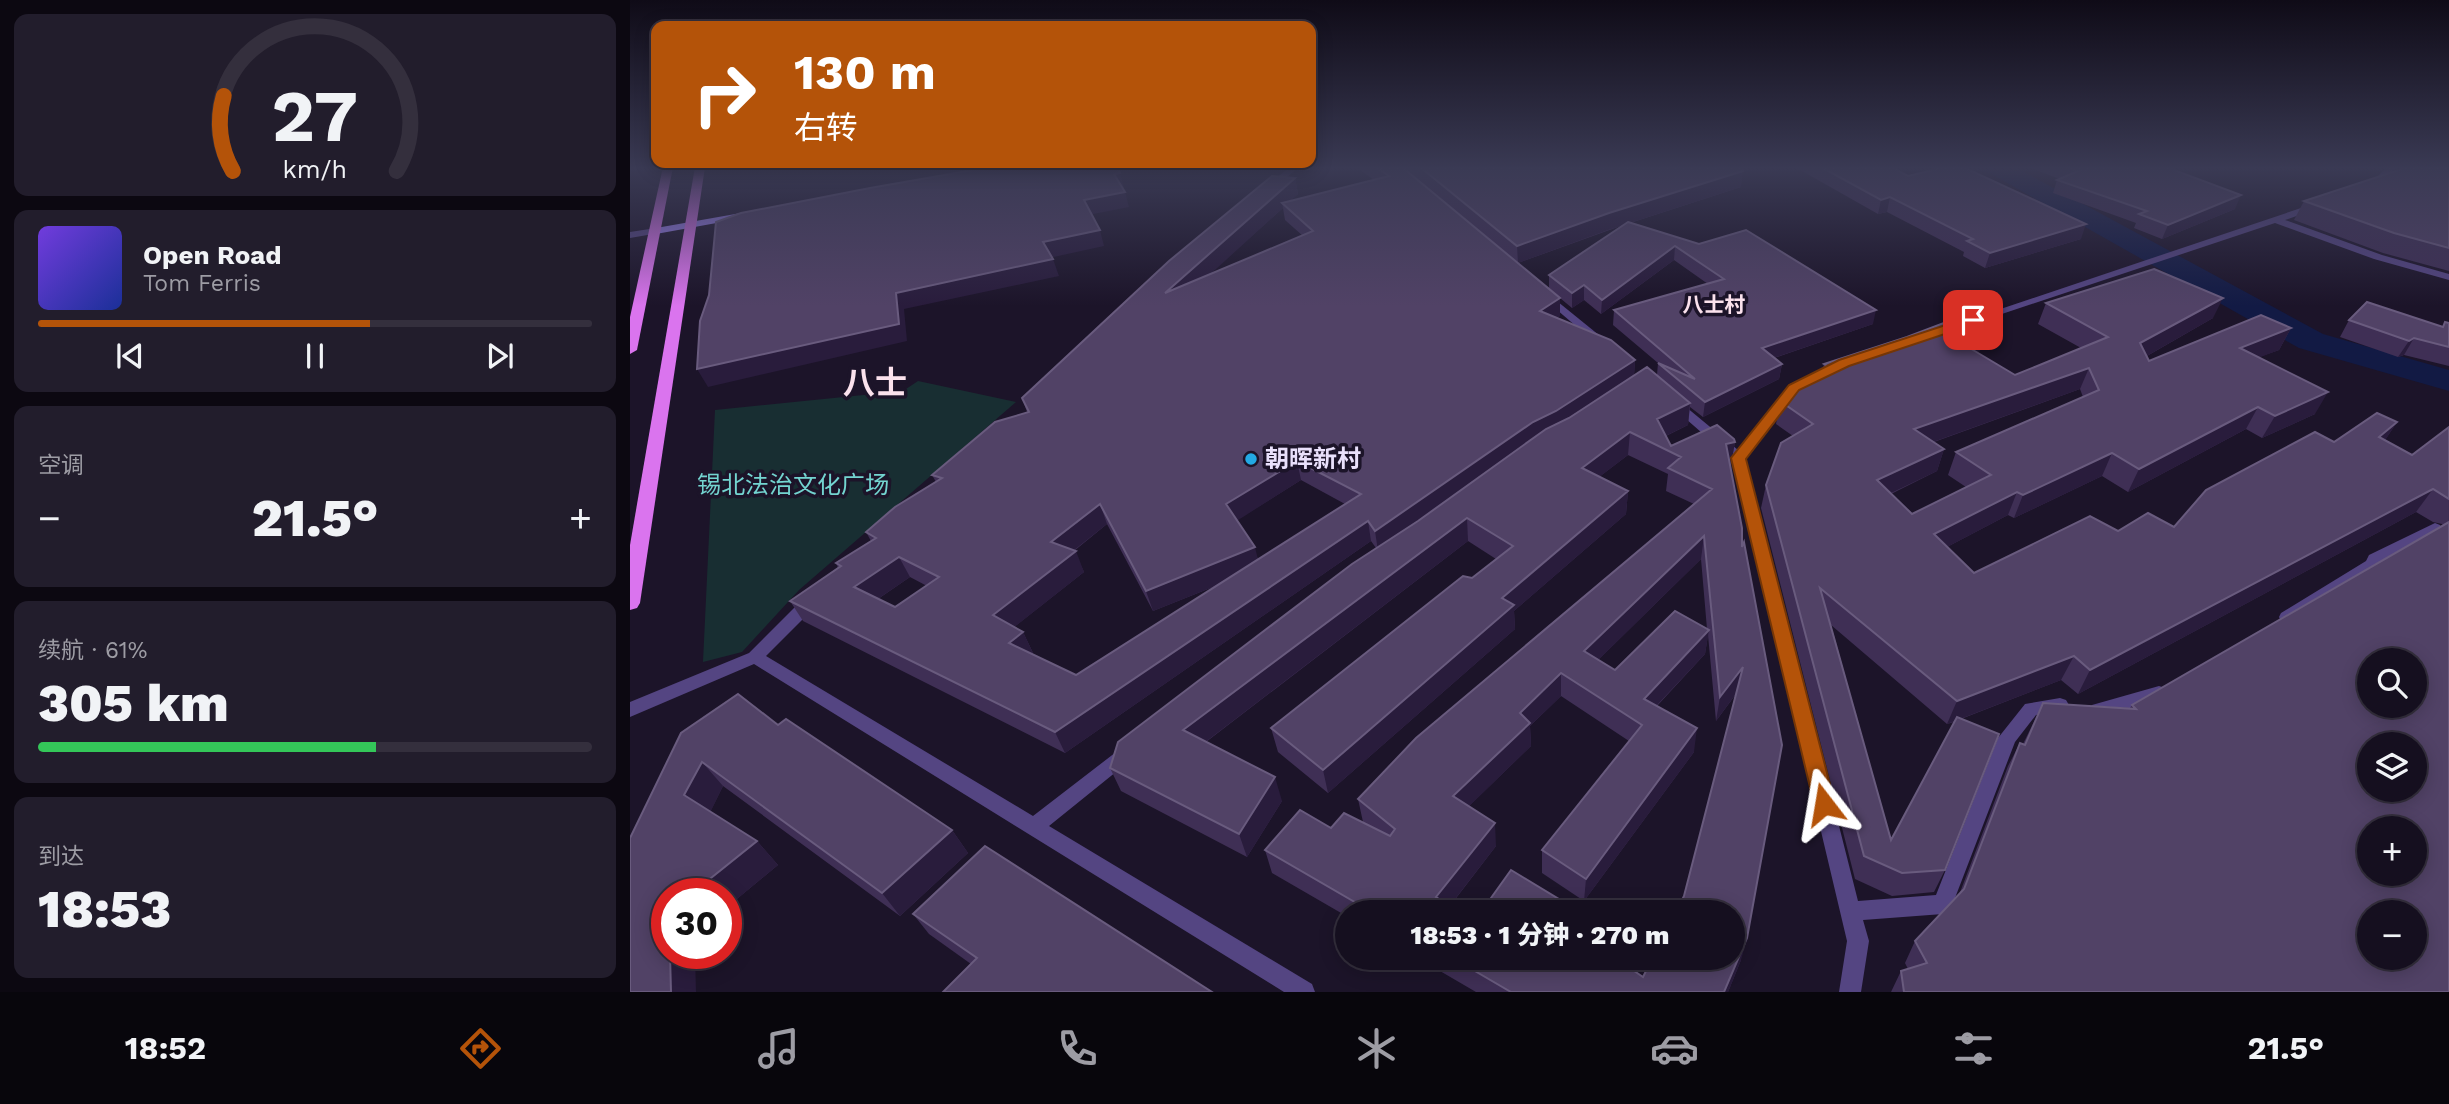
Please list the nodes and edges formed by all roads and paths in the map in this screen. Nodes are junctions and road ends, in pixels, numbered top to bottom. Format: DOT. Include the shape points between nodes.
graph roads {
  1 [pos="659,213"];
  2 [pos="693,213"];
  3 [pos="2296,213"];
  4 [pos="745,215"];
  5 [pos="2277,220"];
  6 [pos="691,225"];
  7 [pos="656,231"];
  8 [pos="630,235"];
  9 [pos="2449,277"];
  10 [pos="1530,282"];
  11 [pos="1934,333"];
  12 [pos="630,350"];
  13 [pos="1614,353"];
  14 [pos="1844,363"];
  15 [pos="1666,397"];
  16 [pos="1739,458"];
  17 [pos="2435,528"];
  18 [pos="823,588"];
  19 [pos="630,603"];
  20 [pos="2276,626"];
  21 [pos="755,657"];
  22 [pos="2175,684"];
  23 [pos="630,710"];
  24 [pos="1140,742"];
  25 [pos="1034,827"];
  26 [pos="1851,911"];
  27 [pos="1304,992"];
  28 [pos="1850,992"];
  1 -- 7 [label="main road"];
  2 -- 6 [label="main road"];
  3 -- 5 [label="street"];
  4 -- 6 [label="main road"];
  5 -- 9 [label="street"];
  5 -- 11 [label="street"];
  6 -- 7 [label="main road"];
  6 -- 19 [label="main road"];
  7 -- 8 [label="street"];
  7 -- 12 [label="main road"];
  10 -- 13 [label="street"];
  14 -- 16 [label="street" via="1794,387"];
  15 -- 16 [label="street"];
  16 -- 26 [label="street"];
  17 -- 20 [label="street" via="2374,559 2374,564"];
  18 -- 21 [label="street"];
  21 -- 23 [label="street"];
  21 -- 25 [label="street"];
  22 -- 26 [label="street" via="2105,710 2051,704 2031,709 2007,737 1943,904"];
  24 -- 25 [label="street"];
  25 -- 27 [label="street"];
  26 -- 28 [label="street" via="1858,941"];
}
